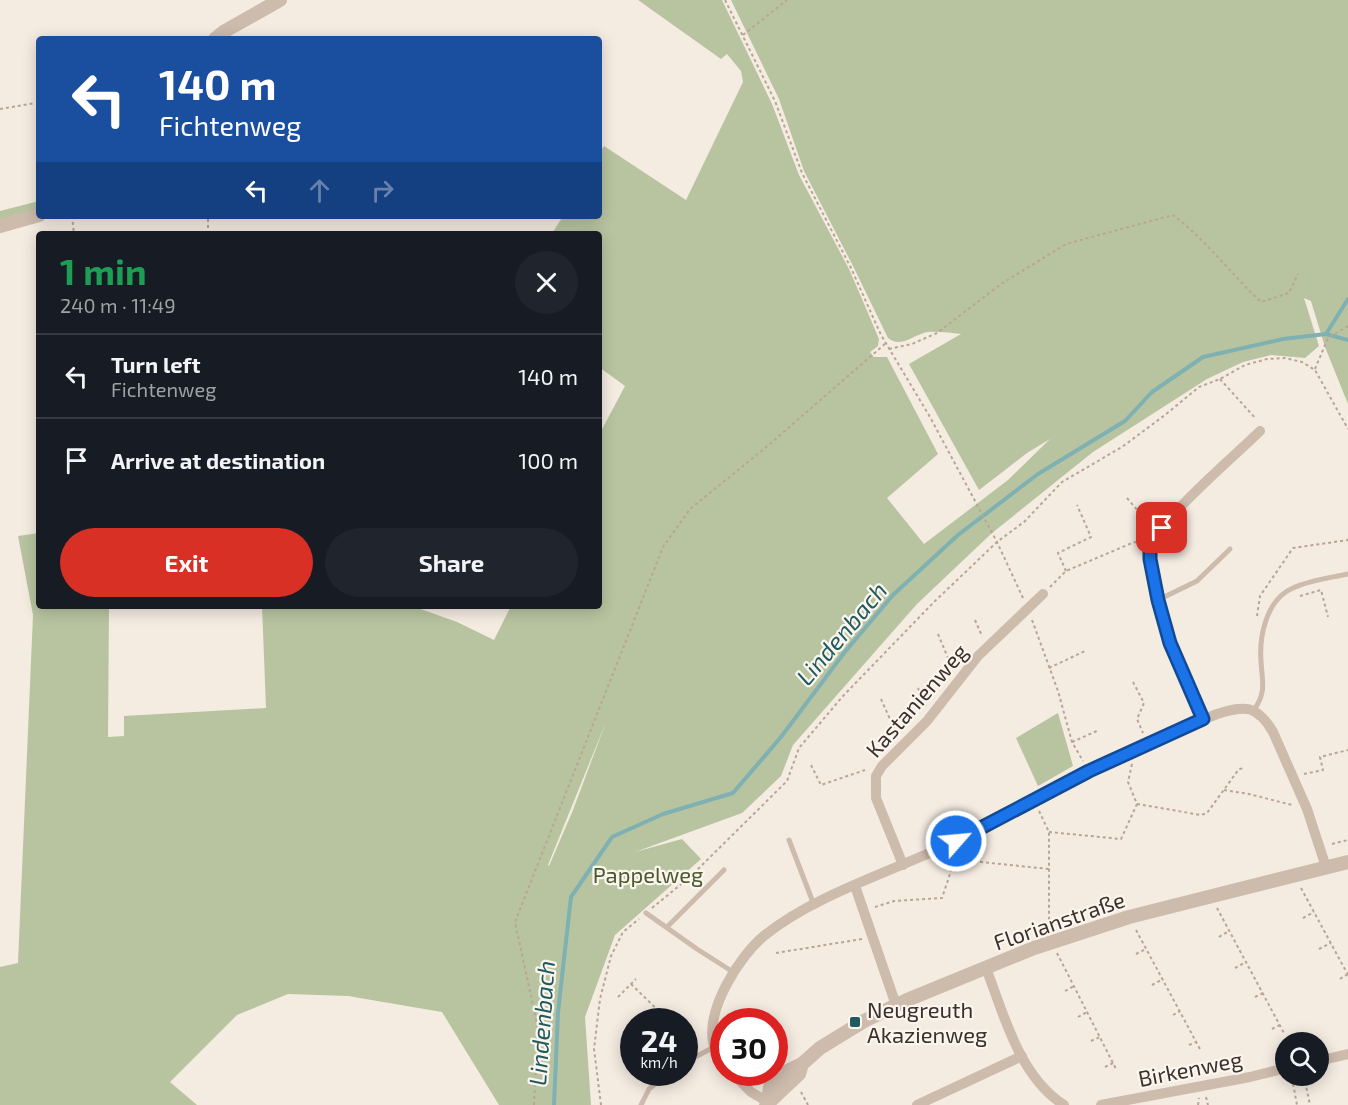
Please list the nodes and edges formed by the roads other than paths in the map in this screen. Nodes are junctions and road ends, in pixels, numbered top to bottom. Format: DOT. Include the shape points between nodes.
graph roads {
  1 [pos="280,0"];
  2 [pos="219,36"];
  3 [pos="36,216"];
  4 [pos="0,226"];
  5 [pos="1260,431"];
  6 [pos="1230,549"];
  7 [pos="1348,574"];
  8 [pos="1043,594"];
  9 [pos="1158,600"];
  10 [pos="1254,710"];
  11 [pos="1203,719"];
  12 [pos="789,840"];
  13 [pos="1348,861"];
  14 [pos="903,865"];
  15 [pos="1326,867"];
  16 [pos="724,870"];
  17 [pos="855,886"];
  18 [pos="814,905"];
  19 [pos="646,913"];
  20 [pos="667,927"];
  21 [pos="986,968"];
  22 [pos="733,972"];
  23 [pos="896,1005"];
  24 [pos="717,1008"];
  25 [pos="1348,1054"];
  26 [pos="1022,1056"];
  27 [pos="1329,1058"];
  28 [pos="1275,1071"];
  29 [pos="654,1086"];
  30 [pos="745,1086"];
  31 [pos="767,1104"];
  32 [pos="641,1105"];
  33 [pos="917,1105"];
  34 [pos="1064,1105"];
  35 [pos="1101,1105"];
  1 -- 2 [label="street"];
  3 -- 4 [label="street"];
  5 -- 9 [label="street" via="1156,536 1150,559"];
  6 -- 9 [label="lane" via="1197,581"];
  7 -- 10 [label="lane" via="1292,588 1271,610 1262,634 1263,694"];
  8 -- 14 [label="street, Kastanienweg" via="987,647 876,776 876,798"];
  9 -- 11 [label="street" via="1170,643"];
  10 -- 11 [label="street" via="1232,710"];
  10 -- 15 [label="street" via="1273,732 1307,809"];
  11 -- 14 [label="street" via="1089,771"];
  12 -- 18 [label="lane"];
  13 -- 15 [label="street, Florianstraße"];
  14 -- 17 [label="street"];
  15 -- 21 [label="street, Florianstraße" via="1129,916"];
  16 -- 20 [label="lane"];
  17 -- 18 [label="street"];
  17 -- 23 [label="street"];
  18 -- 22 [label="street" via="763,936"];
  19 -- 20 [label="lane"];
  20 -- 22 [label="lane"];
  21 -- 23 [label="street, Florianstraße"];
  21 -- 26 [label="street"];
  22 -- 24 [label="street"];
  23 -- 31 [label="street, Florianstraße" via="785,1072 770,1087"];
  25 -- 27 [label="street"];
  26 -- 33 [label="street"];
  26 -- 34 [label="street" via="1038,1080"];
  28 -- 35 [label="street, Birkenweg"];
  29 -- 32 [label="lane"];
  30 -- 31 [label="street"];
}
